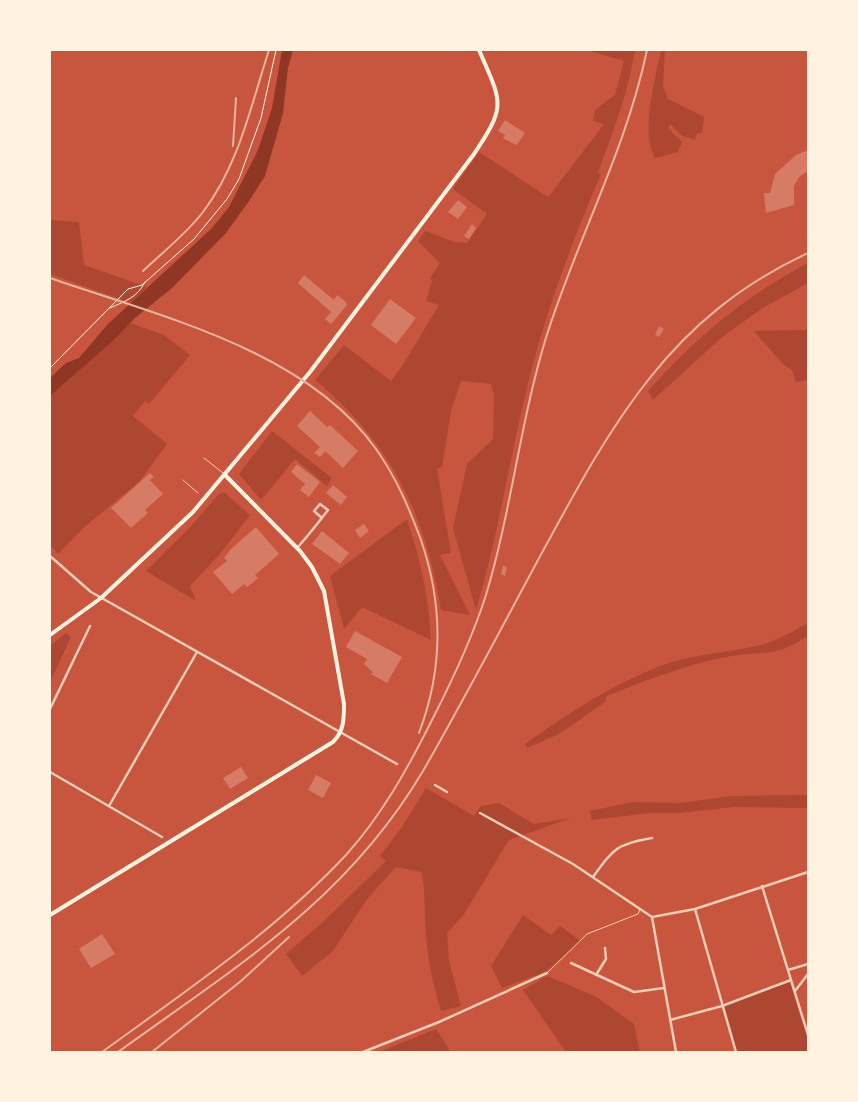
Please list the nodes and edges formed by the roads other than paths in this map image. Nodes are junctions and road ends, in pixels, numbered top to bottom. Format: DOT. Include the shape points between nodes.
graph roads {
  1 [pos="479,50"];
  2 [pos="204,458"];
  3 [pos="225,475"];
  4 [pos="183,480"];
  5 [pos="198,493"];
  6 [pos="322,518"];
  7 [pos="297,548"];
  8 [pos="50,556"];
  9 [pos="102,598"];
  10 [pos="90,626"];
  11 [pos="50,634"];
  12 [pos="197,652"];
  13 [pos="50,709"];
  14 [pos="341,732"];
  15 [pos="397,764"];
  16 [pos="50,772"];
  17 [pos="434,785"];
  18 [pos="447,792"];
  19 [pos="108,806"];
  20 [pos="480,813"];
  21 [pos="162,837"];
  22 [pos="652,838"];
  23 [pos="808,872"];
  24 [pos="593,877"];
  25 [pos="762,886"];
  26 [pos="641,909"];
  27 [pos="695,909"];
  28 [pos="50,915"];
  29 [pos="652,917"];
  30 [pos="605,948"];
  31 [pos="571,963"];
  32 [pos="808,964"];
  33 [pos="788,970"];
  34 [pos="547,973"];
  35 [pos="808,974"];
  36 [pos="596,975"];
  37 [pos="791,980"];
  38 [pos="664,988"];
  39 [pos="795,992"];
  40 [pos="722,1006"];
  41 [pos="670,1020"];
  42 [pos="808,1035"];
  43 [pos="363,1052"];
  44 [pos="676,1052"];
  45 [pos="736,1052"];
  1 -- 3 [label="main road" via="498,99 498,113 493,126 340,334"];
  2 -- 3 [label="lane"];
  3 -- 7 [label="main road"];
  3 -- 9 [label="main road" via="193,512"];
  4 -- 5 [label="lane"];
  6 -- 6 [label="street" via="314,511 320,504 328,510"];
  6 -- 7 [label="street"];
  7 -- 14 [label="main road" via="312,567 324,591 344,704"];
  8 -- 9 [label="street"];
  9 -- 11 [label="main road"];
  9 -- 12 [label="street"];
  10 -- 13 [label="street"];
  12 -- 14 [label="street"];
  12 -- 19 [label="street"];
  14 -- 15 [label="street"];
  14 -- 28 [label="main road" via="333,742"];
  16 -- 19 [label="street"];
  17 -- 18 [label="street"];
  19 -- 21 [label="street"];
  20 -- 24 [label="street"];
  22 -- 24 [label="street" via="617,848"];
  23 -- 25 [label="street"];
  24 -- 26 [label="street"];
  25 -- 27 [label="street"];
  25 -- 33 [label="street"];
  26 -- 29 [label="street"];
  26 -- 34 [label="lane" via="638,914 587,934"];
  27 -- 29 [label="street"];
  27 -- 40 [label="street"];
  29 -- 38 [label="street"];
  30 -- 36 [label="street" via="606,959"];
  31 -- 36 [label="street"];
  32 -- 33 [label="street"];
  33 -- 37 [label="street"];
  34 -- 43 [label="street"];
  35 -- 39 [label="street"];
  36 -- 38 [label="street" via="634,992"];
  37 -- 39 [label="street"];
  37 -- 40 [label="street"];
  38 -- 41 [label="street"];
  39 -- 42 [label="street"];
  40 -- 41 [label="street"];
  40 -- 45 [label="street"];
  41 -- 44 [label="street"];
}
